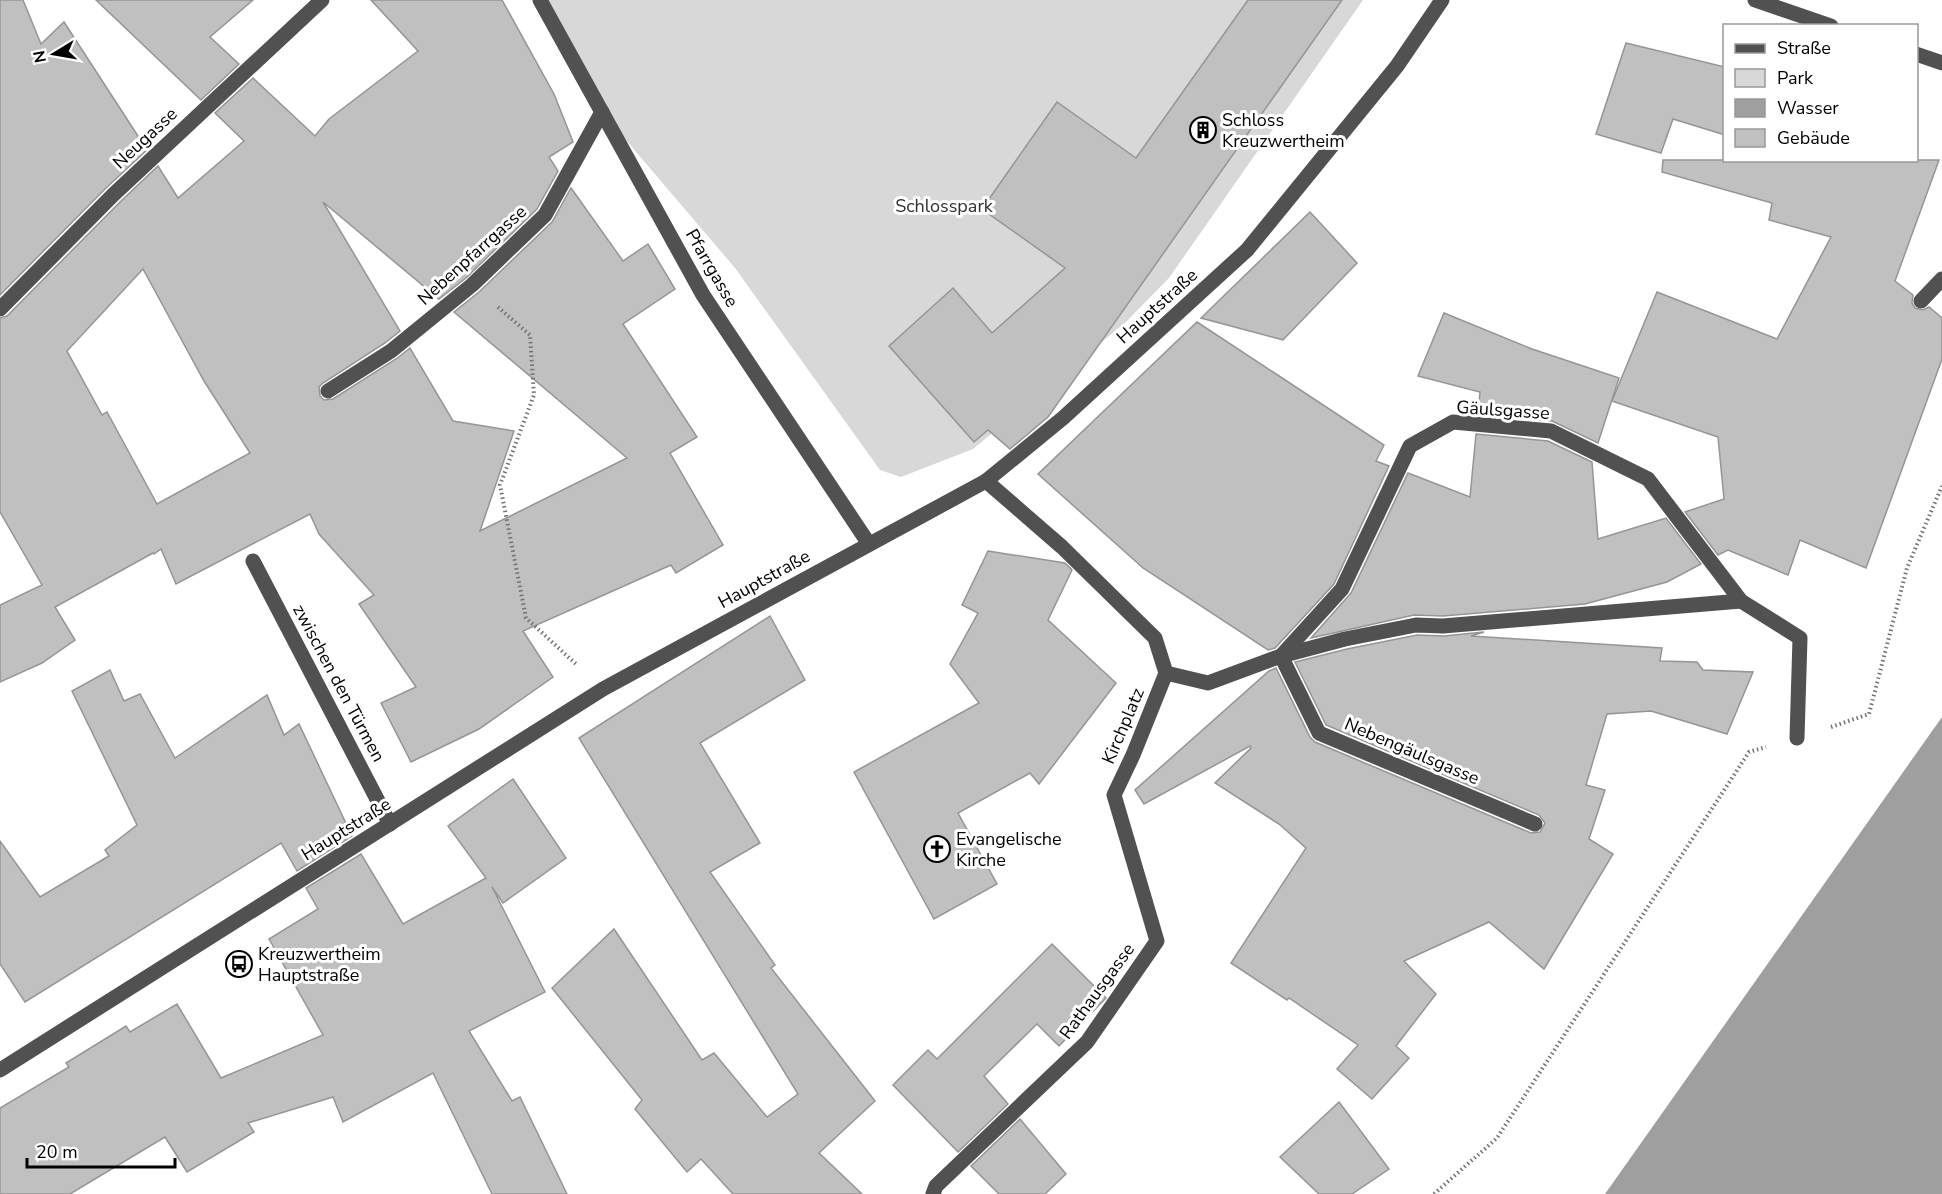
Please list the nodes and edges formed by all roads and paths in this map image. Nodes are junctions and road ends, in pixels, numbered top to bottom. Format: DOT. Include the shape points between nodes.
graph roads {
  1 [pos="322,0"];
  2 [pos="540,0"];
  3 [pos="1442,0"];
  4 [pos="1755,0"];
  5 [pos="1825,24"];
  6 [pos="1918,54"];
  7 [pos="1942,63"];
  8 [pos="602,112"];
  9 [pos="1942,279"];
  10 [pos="472,285"];
  11 [pos="1921,301"];
  12 [pos="0,309"];
  13 [pos="328,391"];
  14 [pos="986,481"];
  15 [pos="1942,486"];
  16 [pos="869,544"];
  17 [pos="253,561"];
  18 [pos="1741,601"];
  19 [pos="1281,656"];
  20 [pos="1166,673"];
  21 [pos="603,689"];
  22 [pos="1797,738"];
  23 [pos="1114,795"];
  24 [pos="390,824"];
  25 [pos="1535,824"];
  26 [pos="0,1071"];
  27 [pos="933,1194"];
  28 [pos="1434,1194"];
  1 -- 12 [label="street, Neugasse" via="113,195"];
  2 -- 8 [label="street, Pfarrgasse"];
  3 -- 14 [label="street, Hauptstraße" via="1397,66 1247,250 1063,418"];
  4 -- 5 [label="street"];
  6 -- 7 [label="street"];
  8 -- 10 [label="street, Nebenpfarrgasse" via="545,215"];
  8 -- 16 [label="street, Pfarrgasse" via="703,295"];
  9 -- 11 [label="street"];
  10 -- 13 [label="street, Nebenpfarrgasse" via="391,351"];
  10 -- 21 [label="path" via="530,335 534,396 500,485 526,618"];
  14 -- 16 [label="street, Hauptstraße"];
  14 -- 20 [label="street" via="1062,547 1155,638"];
  15 -- 22 [label="path" via="1907,568 1869,714"];
  16 -- 21 [label="street, Hauptstraße"];
  17 -- 24 [label="street, zwischen den Türmen"];
  18 -- 19 [label="street, Gäulsgasse" via="1416,625"];
  18 -- 19 [label="street, Gäulsgasse" via="1648,479 1551,431 1453,422 1410,446 1342,589"];
  18 -- 22 [label="street, Gäulsgasse" via="1800,638"];
  19 -- 20 [label="street, Gäulsgasse" via="1208,683"];
  19 -- 25 [label="street, Nebengäulsgasse" via="1319,733"];
  20 -- 23 [label="street, Kirchplatz"];
  21 -- 24 [label="street, Hauptstraße"];
  22 -- 28 [label="path" via="1749,752 1497,1138"];
  23 -- 27 [label="street, Rathausgasse" via="1157,941 1087,1042 936,1186"];
  24 -- 26 [label="street, Hauptstraße"];
}
